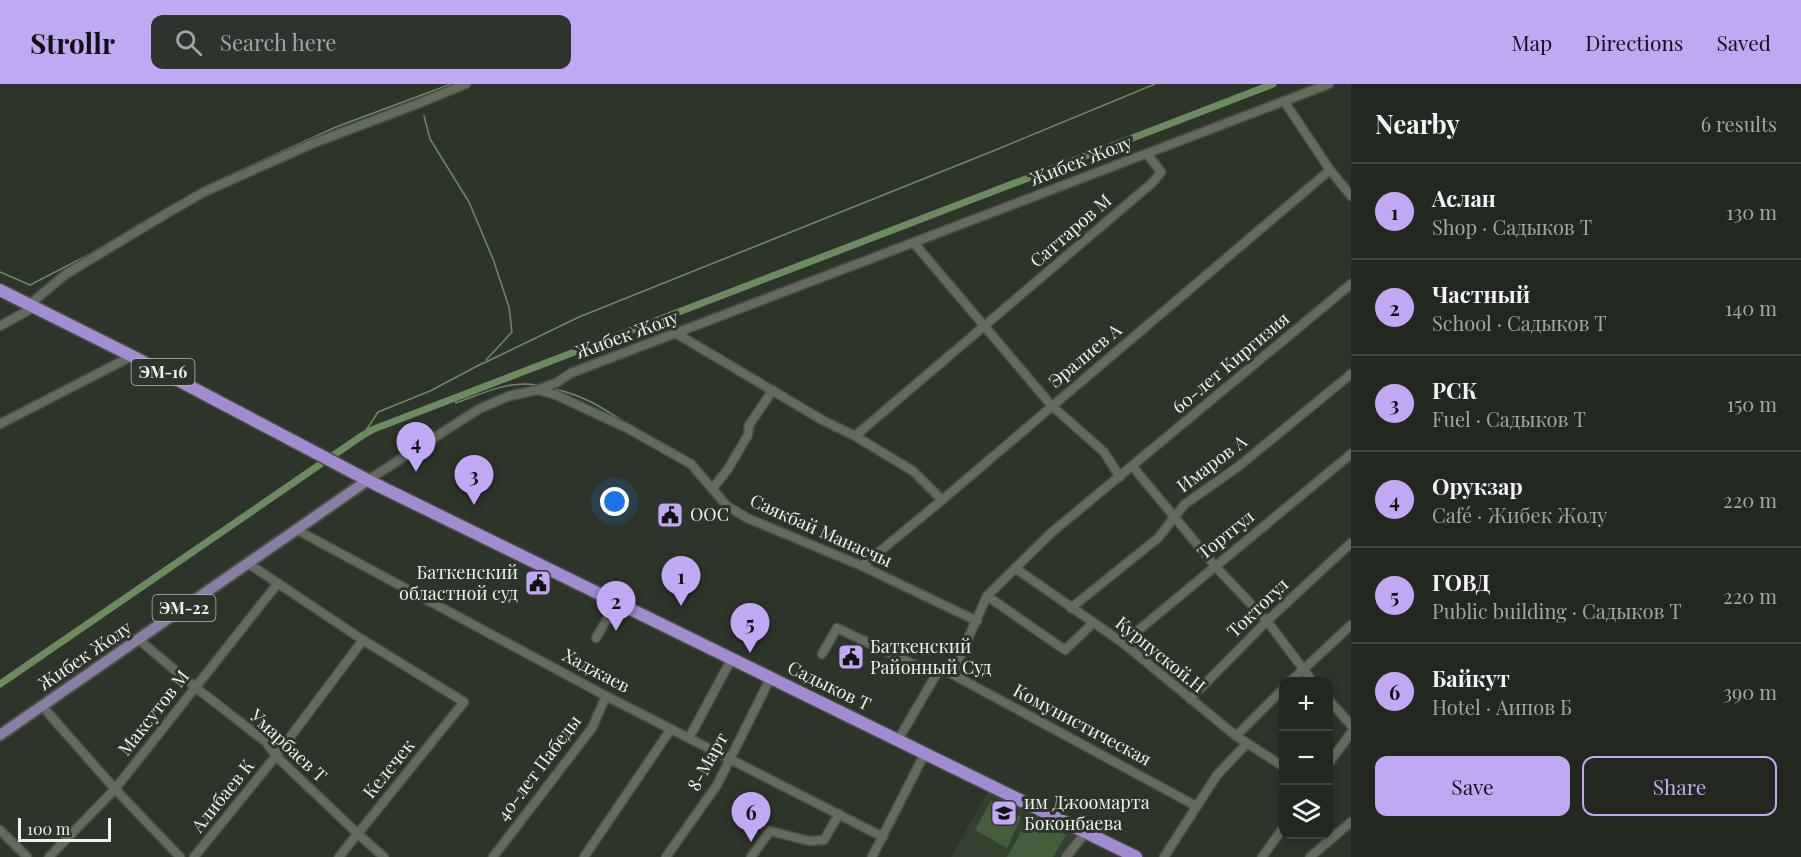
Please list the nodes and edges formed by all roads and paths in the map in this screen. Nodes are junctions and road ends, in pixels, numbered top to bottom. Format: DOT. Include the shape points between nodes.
graph roads {
  1 [pos="466,84"];
  2 [pos="1329,84"];
  3 [pos="1284,101"];
  4 [pos="1147,154"];
  5 [pos="1330,170"];
  6 [pos="1351,196"];
  7 [pos="914,243"];
  8 [pos="1351,284"];
  9 [pos="0,290"];
  10 [pos="33,305"];
  11 [pos="0,326"];
  12 [pos="984,327"];
  13 [pos="678,334"];
  14 [pos="132,356"];
  15 [pos="1351,374"];
  16 [pos="537,390"];
  17 [pos="773,390"];
  18 [pos="1052,406"];
  19 [pos="0,424"];
  20 [pos="855,435"];
  21 [pos="1351,454"];
  22 [pos="1133,467"];
  23 [pos="1120,477"];
  24 [pos="372,482"];
  25 [pos="712,489"];
  26 [pos="942,500"];
  27 [pos="1175,518"];
  28 [pos="297,530"];
  29 [pos="1351,543"];
  30 [pos="249,564"];
  31 [pos="862,566"];
  32 [pos="1215,566"];
  33 [pos="1015,568"];
  34 [pos="278,583"];
  35 [pos="987,596"];
  36 [pos="617,602"];
  37 [pos="1071,608"];
  38 [pos="977,621"];
  39 [pos="1267,621"];
  40 [pos="1093,623"];
  41 [pos="1351,625"];
  42 [pos="596,638"];
  43 [pos="138,639"];
  44 [pos="363,640"];
  45 [pos="1123,643"];
  46 [pos="822,654"];
  47 [pos="732,658"];
  48 [pos="1303,669"];
  49 [pos="952,674"];
  50 [pos="936,675"];
  51 [pos="771,677"];
  52 [pos="1294,677"];
  53 [pos="1310,677"];
  54 [pos="195,687"];
  55 [pos="1279,693"];
  56 [pos="606,696"];
  57 [pos="1190,699"];
  58 [pos="1333,704"];
  59 [pos="42,706"];
  60 [pos="1351,725"];
  61 [pos="671,729"];
  62 [pos="1351,733"];
  63 [pos="0,735"];
  64 [pos="1236,736"];
  65 [pos="689,738"];
  66 [pos="898,740"];
  67 [pos="1246,743"];
  68 [pos="925,753"];
  69 [pos="276,756"];
  70 [pos="1333,758"];
  71 [pos="730,759"];
  72 [pos="1279,764"];
  73 [pos="115,789"];
  74 [pos="1197,806"];
  75 [pos="839,814"];
  76 [pos="1350,824"];
  77 [pos="0,830"];
  78 [pos="1086,832"];
  79 [pos="358,834"];
  80 [pos="1279,834"];
  81 [pos="883,837"];
  82 [pos="27,857"];
  83 [pos="49,857"];
  84 [pos="180,857"];
  85 [pos="194,857"];
  86 [pos="339,857"];
  87 [pos="384,857"];
  88 [pos="493,857"];
  89 [pos="584,857"];
  90 [pos="666,857"];
  91 [pos="751,857"];
  92 [pos="872,857"];
  93 [pos="1066,857"];
  94 [pos="1136,857"];
  95 [pos="1164,857"];
  96 [pos="1262,857"];
  97 [pos="1310,857"];
  1 -- 10 [label="street" via="314,143 204,192 66,274"];
  2 -- 3 [label="street, Жибек Жолу"];
  3 -- 4 [label="street, Жибек Жолу"];
  3 -- 5 [label="street"];
  4 -- 7 [label="street, Жибек Жолу"];
  4 -- 12 [label="street, Саттаров М" via="1161,172 1152,183"];
  5 -- 6 [label="street"];
  5 -- 18 [label="street, Эралиев А"];
  7 -- 12 [label="street"];
  7 -- 13 [label="street, Жибек Жолу"];
  8 -- 22 [label="street, 60-лет Киргизия"];
  9 -- 10 [label="highway, ЭМ-16"];
  10 -- 11 [label="street"];
  10 -- 14 [label="highway, ЭМ-16"];
  12 -- 18 [label="street"];
  12 -- 20 [label="street, Саттаров М"];
  13 -- 16 [label="street, Жибек Жолу" via="571,373"];
  13 -- 17 [label="street"];
  14 -- 19 [label="street"];
  14 -- 24 [label="highway, ЭМ-16"];
  15 -- 27 [label="street, Имаров А" via="1239,466 1185,504"];
  16 -- 24 [label="street, Жибек Жолу" via="509,396 479,409"];
  16 -- 25 [label="street, Саякбай Манасчы" via="627,428 691,464"];
  17 -- 20 [label="street"];
  17 -- 25 [label="street" via="749,425 748,435 728,469"];
  18 -- 23 [label="street" via="1104,452"];
  18 -- 26 [label="street, Эралиев А"];
  20 -- 26 [label="street" via="913,471"];
  21 -- 32 [label="street, Тортгул"];
  22 -- 23 [label="street, 60-лет Киргизия"];
  22 -- 27 [label="street"];
  23 -- 33 [label="street, 60-лет Киргизия"];
  24 -- 28 [label="main road, Жибек Жолу / ЭМ-22"];
  24 -- 36 [label="highway, Садыков Т / ЭМ-16"];
  25 -- 31 [label="street, Саякбай Манасчы" via="727,507 747,518"];
  26 -- 31 [label="street, Эралиев А"];
  27 -- 32 [label="street"];
  27 -- 37 [label="street, Имаров А" via="1158,538"];
  28 -- 30 [label="main road, Жибек Жолу / ЭМ-22"];
  28 -- 56 [label="street, Хаджаев"];
  29 -- 39 [label="street, Токтогул"];
  30 -- 34 [label="street"];
  30 -- 43 [label="main road, Жибек Жолу / ЭМ-22"];
  31 -- 38 [label="street, Саякбай Манасчы"];
  32 -- 39 [label="street"];
  32 -- 45 [label="street, Тортгул"];
  33 -- 35 [label="street, 60-лет Киргизия"];
  33 -- 37 [label="street, Курпуской.Н"];
  34 -- 44 [label="street"];
  34 -- 54 [label="street, Максутов М"];
  35 -- 38 [label="street"];
  35 -- 40 [label="street" via="1065,650"];
  36 -- 42 [label="street"];
  36 -- 47 [label="highway, Садыков Т / ЭМ-16"];
  37 -- 40 [label="street, Курпуской.Н"];
  38 -- 49 [label="street"];
  39 -- 48 [label="street"];
  39 -- 57 [label="street, Токтогул"];
  40 -- 45 [label="street, Курпуской.Н"];
  41 -- 48 [label="street"];
  43 -- 54 [label="street, Умарбаев Т"];
  43 -- 59 [label="main road, Жибек Жолу / ЭМ-22"];
  44 -- 69 [label="street, Алибаев К"];
  44 -- 79 [label="street, Келечек" via="464,702"];
  45 -- 57 [label="street, Курпуской.Н"];
  46 -- 50 [label="street" via="837,628"];
  47 -- 51 [label="highway, Садыков Т / ЭМ-16"];
  47 -- 65 [label="street"];
  48 -- 52 [label="street"];
  48 -- 53 [label="street"];
  49 -- 50 [label="street" via="940,668"];
  49 -- 74 [label="street, Комунистическая"];
  50 -- 66 [label="street"];
  51 -- 66 [label="highway, Садыков Т / ЭМ-16"];
  51 -- 71 [label="street, 8-Март"];
  54 -- 69 [label="street, Умарбаев Т" via="266,742"];
  54 -- 73 [label="street, Максутов М"];
  55 -- 64 [label="street"];
  56 -- 61 [label="street, Хаджаев"];
  56 -- 88 [label="street, 40-лет Пабеды" via="592,728"];
  57 -- 64 [label="street, Курпуской.Н"];
  58 -- 60 [label="street"];
  59 -- 63 [label="main road, Жибек Жолу / ЭМ-22"];
  59 -- 73 [label="street"];
  61 -- 65 [label="street, Хаджаев"];
  61 -- 89 [label="street"];
  62 -- 70 [label="street"];
  64 -- 67 [label="street, Курпуской.Н"];
  65 -- 71 [label="street, Хаджаев"];
  66 -- 68 [label="highway, Садыков Т / ЭМ-16"];
  67 -- 72 [label="street, Курпуской.Н"];
  67 -- 74 [label="street" via="1217,775"];
  68 -- 78 [label="highway, Садыков Т / ЭМ-16"];
  68 -- 81 [label="street"];
  69 -- 79 [label="street, Умарбаев Т"];
  69 -- 85 [label="street, Алибаев К"];
  71 -- 75 [label="street, Хаджаев"];
  71 -- 90 [label="street, 8-Март" via="717,785"];
  73 -- 83 [label="street, Максутов М"];
  73 -- 84 [label="street"];
  74 -- 95 [label="street"];
  75 -- 81 [label="street, Хаджаев"];
  75 -- 91 [label="street" via="824,840 809,841 770,831"];
  76 -- 97 [label="street"];
  77 -- 82 [label="street"];
  78 -- 93 [label="street"];
  78 -- 94 [label="highway, Садыков Т / ЭМ-16"];
  79 -- 86 [label="street, Келечек"];
  79 -- 87 [label="street, Умарбаев Т"];
  80 -- 96 [label="street"];
  81 -- 92 [label="street"];
}
